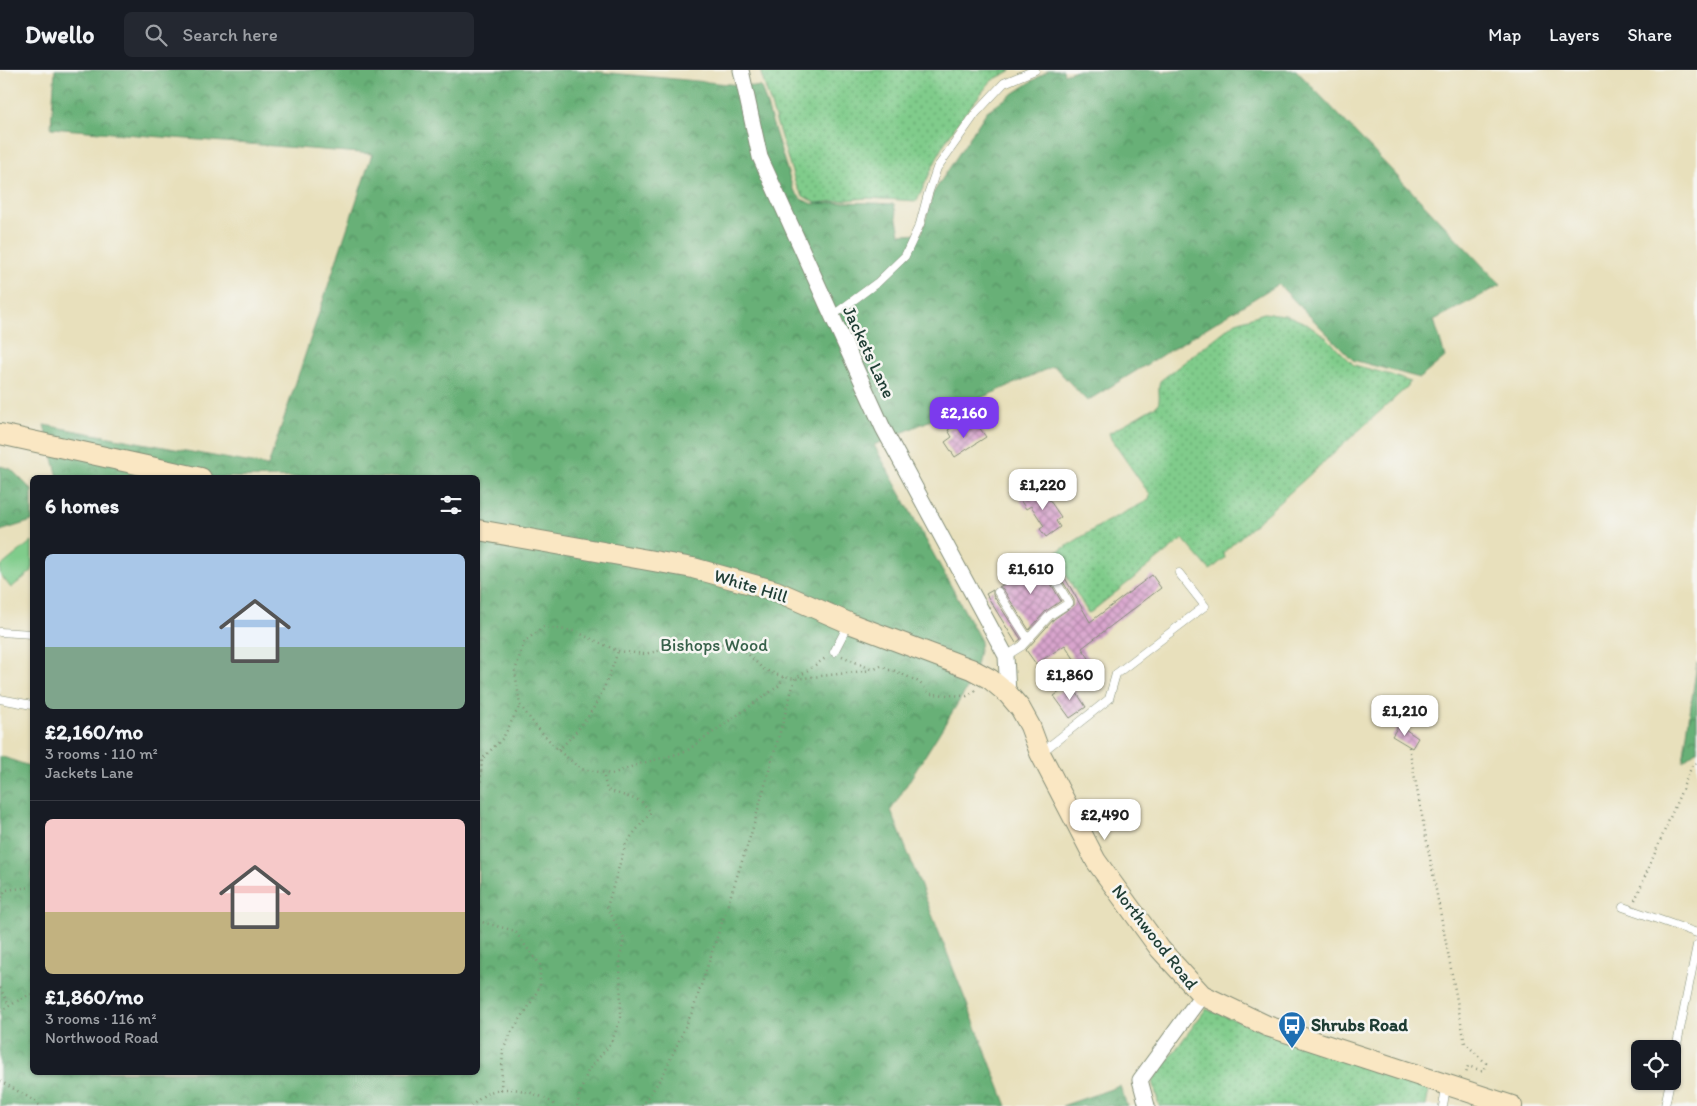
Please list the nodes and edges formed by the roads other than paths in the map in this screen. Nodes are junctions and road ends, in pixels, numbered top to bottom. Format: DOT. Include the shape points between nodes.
graph roads {
  1 [pos="741,70"];
  2 [pos="1035,70"];
  3 [pos="832,316"];
  4 [pos="0,434"];
  5 [pos="187,475"];
  6 [pos="480,530"];
  7 [pos="1044,562"];
  8 [pos="1179,572"];
  9 [pos="998,592"];
  10 [pos="849,623"];
  11 [pos="0,632"];
  12 [pos="30,634"];
  13 [pos="1028,640"];
  14 [pos="834,652"];
  15 [pos="1006,656"];
  16 [pos="1008,694"];
  17 [pos="0,699"];
  18 [pos="30,705"];
  19 [pos="1040,753"];
  20 [pos="1627,908"];
  21 [pos="1697,934"];
  22 [pos="1697,945"];
  23 [pos="1202,995"];
  24 [pos="1678,1040"];
  25 [pos="1454,1087"];
  26 [pos="1668,1090"];
  27 [pos="1147,1106"];
  28 [pos="1443,1106"];
  29 [pos="1512,1106"];
  30 [pos="1665,1106"];
  1 -- 3 [label="street, Jackets Lane" via="760,157"];
  2 -- 3 [label="lane" via="1004,83 976,113 938,168 920,224 905,256 878,282"];
  3 -- 15 [label="street, Jackets Lane" via="883,428"];
  4 -- 5 [label="street"];
  6 -- 10 [label="street, White Hill" via="693,568 776,591"];
  7 -- 13 [label="lane" via="1069,603 1050,615"];
  8 -- 19 [label="lane" via="1204,606 1116,674 1109,699"];
  9 -- 13 [label="lane"];
  10 -- 14 [label="lane"];
  10 -- 16 [label="street, White Hill" via="971,669"];
  11 -- 12 [label="lane"];
  13 -- 15 [label="lane"];
  15 -- 16 [label="street, Jackets Lane"];
  16 -- 19 [label="street, Northwood Road" via="1030,726"];
  17 -- 18 [label="lane"];
  19 -- 23 [label="street, Northwood Road" via="1096,861 1160,949"];
  20 -- 21 [label="lane"];
  22 -- 24 [label="lane"];
  23 -- 25 [label="street, Northwood Road" via="1267,1026"];
  23 -- 27 [label="street" via="1140,1080"];
  25 -- 28 [label="lane"];
  25 -- 29 [label="street, Northwood Road"];
  26 -- 30 [label="lane"];
}
